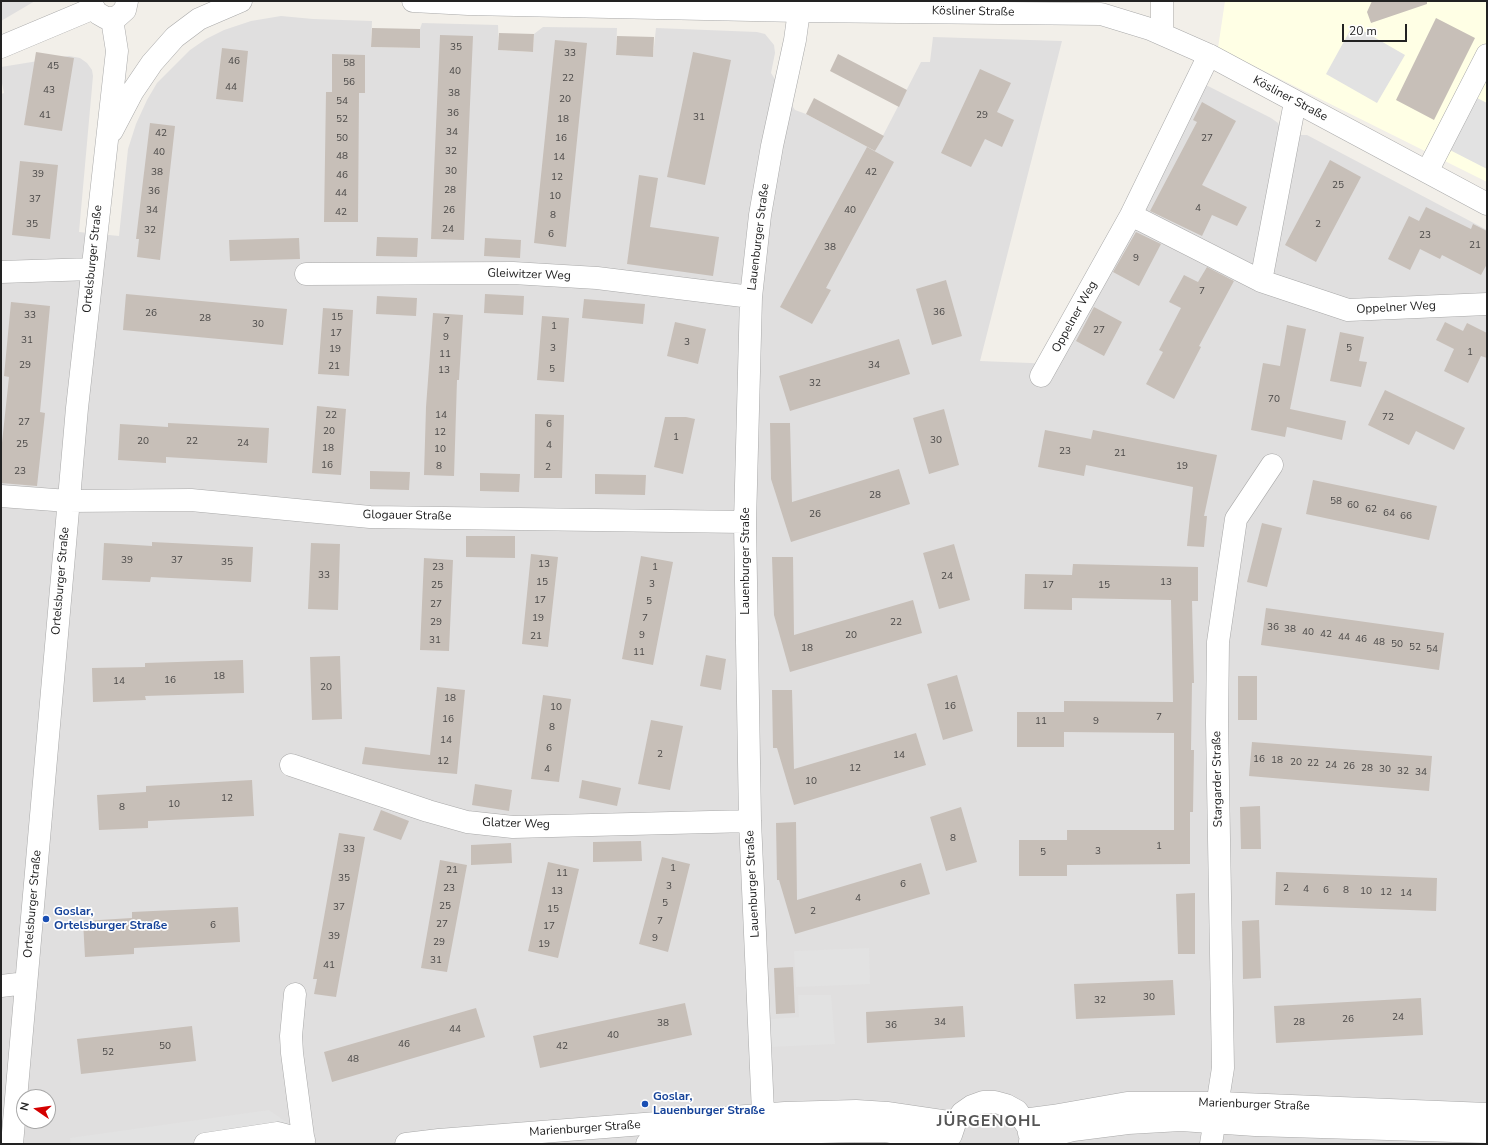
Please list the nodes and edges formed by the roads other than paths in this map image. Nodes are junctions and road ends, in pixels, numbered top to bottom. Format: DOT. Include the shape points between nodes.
graph roads {
  1 [pos="127,1"];
  2 [pos="241,1"];
  3 [pos="414,1"];
  4 [pos="1162,1"];
  5 [pos="468,3"];
  6 [pos="987,7"];
  7 [pos="100,9"];
  8 [pos="799,11"];
  9 [pos="1162,34"];
  10 [pos="1,46"];
  11 [pos="1210,55"];
  12 [pos="1487,55"];
  13 [pos="1295,102"];
  14 [pos="106,143"];
  15 [pos="1427,172"];
  16 [pos="1487,204"];
  17 [pos="1131,215"];
  18 [pos="92,269"];
  19 [pos="1,272"];
  20 [pos="306,274"];
  21 [pos="1261,281"];
  22 [pos="751,298"];
  23 [pos="1487,304"];
  24 [pos="1041,376"];
  25 [pos="1272,465"];
  26 [pos="1,496"];
  27 [pos="68,501"];
  28 [pos="745,522"];
  29 [pos="291,766"];
  30 [pos="750,820"];
  31 [pos="26,983"];
  32 [pos="1,986"];
  33 [pos="295,994"];
  34 [pos="1487,1114"];
  35 [pos="1023,1120"];
  36 [pos="955,1123"];
  37 [pos="1214,1124"];
  38 [pos="764,1125"];
  39 [pos="1462,1129"];
  40 [pos="786,1130"];
  41 [pos="1487,1132"];
  42 [pos="304,1142"];
  43 [pos="1030,1143"];
  44 [pos="12,1144"];
  45 [pos="205,1144"];
  46 [pos="406,1144"];
  47 [pos="647,1144"];
  48 [pos="943,1144"];
  49 [pos="950,1144"];
  1 -- 7 [label="street" via="121,15"];
  2 -- 14 [label="street" via="199,20 175,38 152,63 133,91"];
  3 -- 5 [label="street, Kösliner Straße"];
  4 -- 9 [label="street"];
  5 -- 8 [label="street, Kösliner Straße"];
  6 -- 8 [label="street, Kösliner Straße"];
  6 -- 9 [label="street, Kösliner Straße" via="1101,14"];
  7 -- 10 [label="street"];
  7 -- 14 [label="street, Ortelsburger Straße" via="116,51"];
  8 -- 22 [label="street, Lauenburger Straße" via="760,215"];
  9 -- 11 [label="street, Kösliner Straße"];
  11 -- 13 [label="street, Kösliner Straße"];
  11 -- 17 [label="street, Oppelner Weg"];
  12 -- 15 [label="street"];
  13 -- 15 [label="street, Kösliner Straße"];
  13 -- 21 [label="street"];
  14 -- 18 [label="street, Ortelsburger Straße"];
  15 -- 16 [label="street, Kösliner Straße"];
  17 -- 21 [label="street, Oppelner Weg"];
  17 -- 24 [label="street, Oppelner Weg"];
  18 -- 19 [label="street"];
  18 -- 27 [label="street, Ortelsburger Straße"];
  20 -- 22 [label="street, Gleiwitzer Weg" via="521,273 597,278"];
  21 -- 23 [label="street, Oppelner Weg" via="1348,310"];
  22 -- 28 [label="street, Lauenburger Straße"];
  25 -- 37 [label="street, Stargarder Straße" via="1236,519 1218,642 1223,1068"];
  26 -- 27 [label="street, Glogauer Straße"];
  27 -- 28 [label="street, Glogauer Straße" via="191,500 370,516"];
  27 -- 31 [label="street, Ortelsburger Straße"];
  28 -- 30 [label="street, Lauenburger Straße"];
  29 -- 30 [label="street, Glatzer Weg" via="467,822 513,827"];
  30 -- 38 [label="street, Lauenburger Straße"];
  31 -- 32 [label="street"];
  31 -- 44 [label="street, Ortelsburger Straße"];
  33 -- 42 [label="street" via="292,1053"];
  34 -- 39 [label="street, Marienburger Straße"];
  35 -- 36 [label="street, Marienburger Straße" via="1006,1105 983,1102 962,1113"];
  35 -- 37 [label="street, Marienburger Straße" via="1126,1103"];
  35 -- 43 [label="street, Marienburger Straße" via="1028,1127"];
  36 -- 40 [label="street, Marienburger Straße" via="887,1113 856,1112"];
  36 -- 49 [label="street, Marienburger Straße"];
  37 -- 39 [label="street, Marienburger Straße"];
  37 -- 43 [label="street, Marienburger Straße" via="1181,1120 1128,1123 1073,1130"];
  38 -- 40 [label="street, Marienburger Straße"];
  38 -- 46 [label="street, Marienburger Straße" via="439,1140"];
  38 -- 47 [label="street, Marienburger Straße"];
  39 -- 41 [label="street, Marienburger Straße"];
  40 -- 48 [label="street, Marienburger Straße" via="885,1131"];
  42 -- 45 [label="street" via="278,1133"];
}
